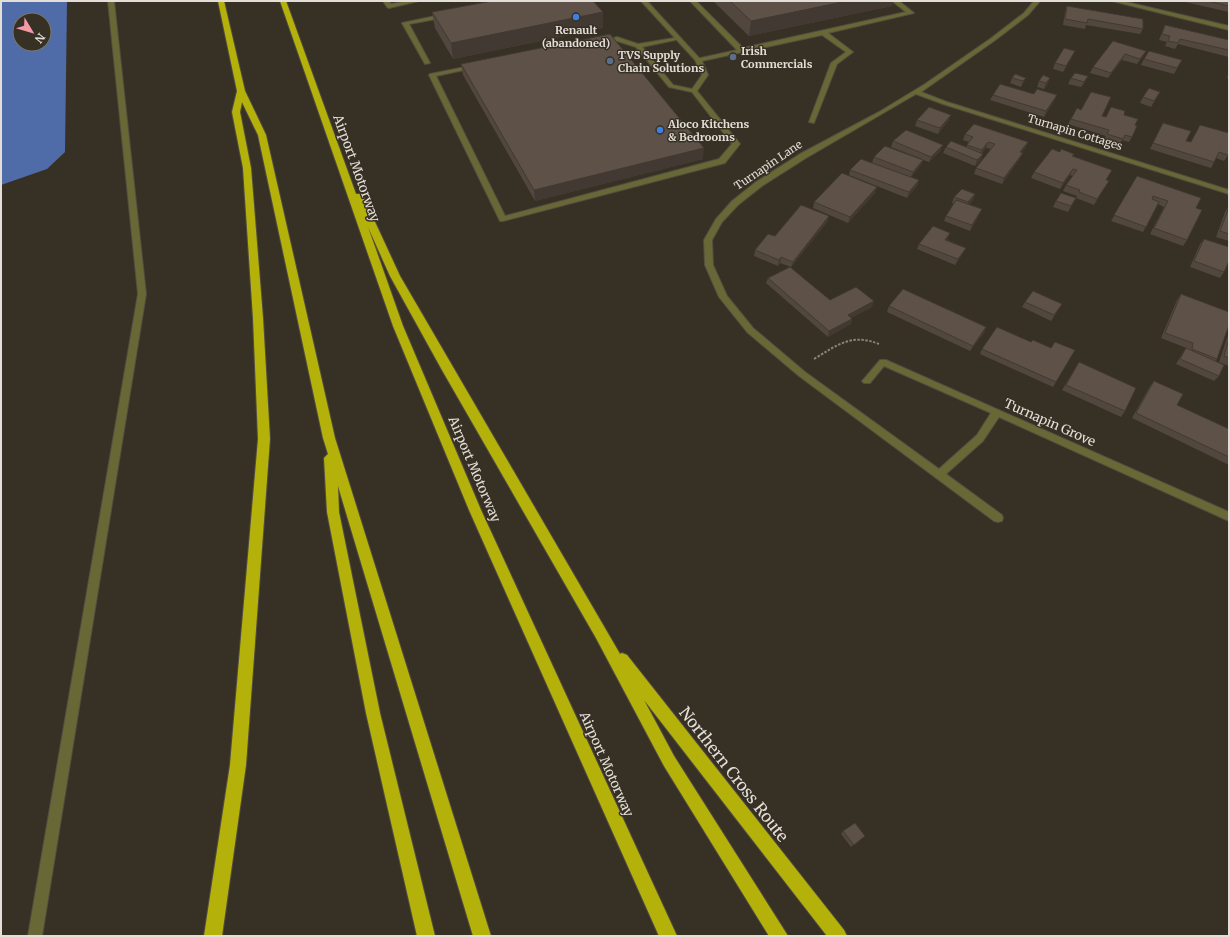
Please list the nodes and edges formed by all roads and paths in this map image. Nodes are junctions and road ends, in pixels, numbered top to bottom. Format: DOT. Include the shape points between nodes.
graph roads {
  1 [pos="111,1"];
  2 [pos="220,1"];
  3 [pos="283,1"];
  4 [pos="386,1"];
  5 [pos="416,1"];
  6 [pos="644,1"];
  7 [pos="693,1"];
  8 [pos="895,1"];
  9 [pos="1037,1"];
  10 [pos="1115,1"];
  11 [pos="451,14"];
  12 [pos="1229,28"];
  13 [pos="822,32"];
  14 [pos="678,38"];
  15 [pos="594,43"];
  16 [pos="638,46"];
  17 [pos="741,50"];
  18 [pos="698,60"];
  19 [pos="427,63"];
  20 [pos="486,65"];
  21 [pos="241,91"];
  22 [pos="694,91"];
  23 [pos="916,92"];
  24 [pos="812,122"];
  25 [pos="326,126"];
  26 [pos="1229,192"];
  27 [pos="883,362"];
  28 [pos="796,369"];
  29 [pos="867,381"];
  30 [pos="997,412"];
  31 [pos="329,438"];
  32 [pos="939,475"];
  33 [pos="998,518"];
  34 [pos="1229,518"];
  35 [pos="602,633"];
  36 [pos="34,936"];
  37 [pos="213,936"];
  38 [pos="426,936"];
  39 [pos="482,936"];
  40 [pos="668,936"];
  41 [pos="779,936"];
  42 [pos="838,936"];
  1 -- 36 [label="street" via="142,294"];
  2 -- 21 [label="highway"];
  3 -- 25 [label="highway, Airport Motorway"];
  4 -- 5 [label="street" via="389,6"];
  6 -- 14 [label="street"];
  7 -- 17 [label="street"];
  8 -- 13 [label="street" via="911,13"];
  9 -- 23 [label="street, Turnapin Lane" via="1026,14 992,40"];
  10 -- 12 [label="street"];
  11 -- 19 [label="street" via="405,23"];
  13 -- 17 [label="street"];
  13 -- 24 [label="street" via="850,52 834,63"];
  14 -- 16 [label="street"];
  14 -- 18 [label="street"];
  15 -- 16 [label="street" via="617,39"];
  16 -- 22 [label="street" via="671,86"];
  17 -- 18 [label="street"];
  18 -- 22 [label="street" via="705,75"];
  20 -- 22 [label="street" via="432,75 503,219 722,160 736,144"];
  21 -- 31 [label="highway" via="262,135"];
  21 -- 37 [label="highway" via="236,112 247,168 264,439 238,765"];
  23 -- 26 [label="street, Turnapin Cottages"];
  23 -- 28 [label="street, Turnapin Lane" via="759,184 735,203 719,221 708,240 709,265 723,296 750,330"];
  25 -- 35 [label="highway" via="395,276"];
  25 -- 40 [label="highway, Airport Motorway" via="404,340 475,510"];
  27 -- 28 [label="path" via="882,345 859,338 844,341"];
  27 -- 29 [label="street"];
  27 -- 30 [label="street, Turnapin Grove"];
  28 -- 32 [label="street, Turnapin Lane"];
  30 -- 32 [label="street" via="980,438"];
  30 -- 34 [label="street, Turnapin Grove"];
  31 -- 38 [label="highway" via="333,512 373,713"];
  31 -- 39 [label="highway"];
  32 -- 33 [label="street, Turnapin Lane"];
  35 -- 41 [label="highway" via="669,761"];
  35 -- 42 [label="highway, Northern Cross Route"];
}
